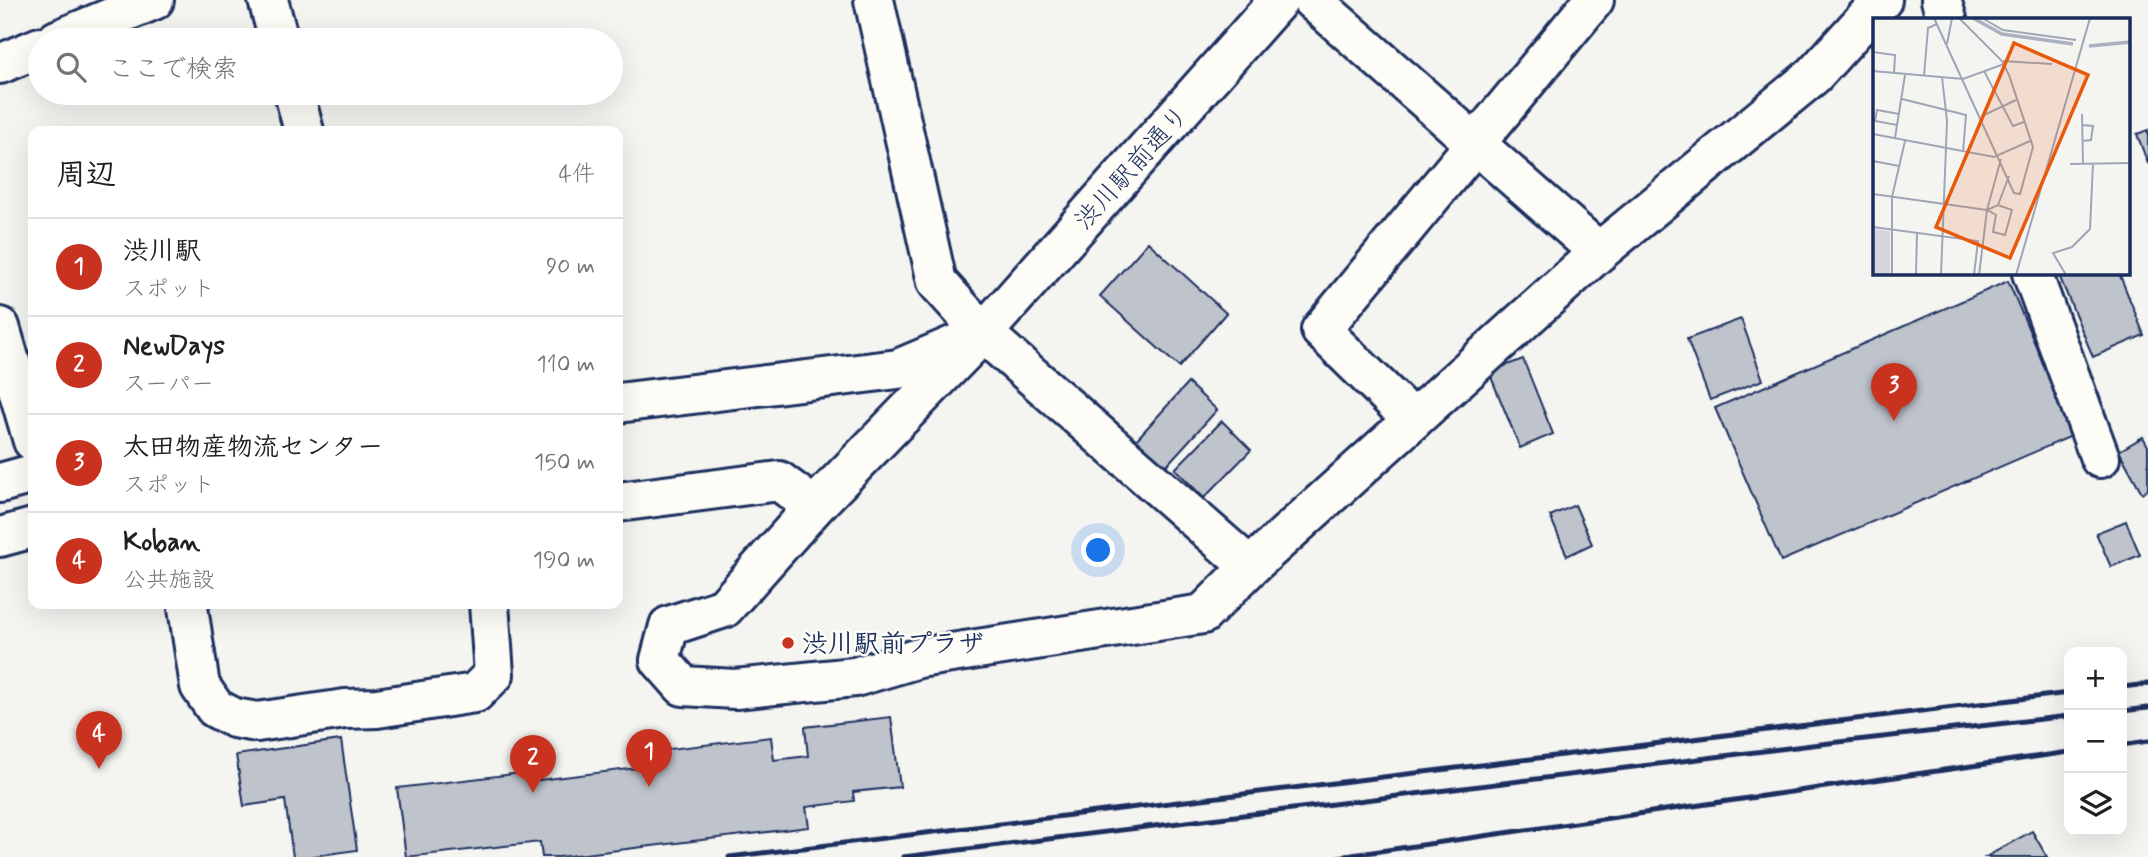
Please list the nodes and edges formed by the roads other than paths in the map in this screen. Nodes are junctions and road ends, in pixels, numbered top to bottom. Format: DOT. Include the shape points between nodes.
graph roads {
  1 [pos="154,0"];
  2 [pos="268,0"];
  3 [pos="874,0"];
  4 [pos="1279,0"];
  5 [pos="1312,0"];
  6 [pos="1594,0"];
  7 [pos="1882,0"];
  8 [pos="1941,0"];
  9 [pos="1947,18"];
  10 [pos="86,28"];
  11 [pos="276,28"];
  12 [pos="28,52"];
  13 [pos="0,64"];
  14 [pos="297,105"];
  15 [pos="303,126"];
  16 [pos="1476,144"];
  17 [pos="1599,252"];
  18 [pos="2033,275"];
  19 [pos="0,327"];
  20 [pos="983,334"];
  21 [pos="623,402"];
  22 [pos="1413,420"];
  23 [pos="28,424"];
  24 [pos="2100,458"];
  25 [pos="28,476"];
  26 [pos="0,484"];
  27 [pos="623,501"];
  28 [pos="814,507"];
  29 [pos="28,529"];
  30 [pos="0,537"];
  31 [pos="1251,567"];
  32 [pos="188,609"];
  33 [pos="489,609"];
  1 -- 10 [label="street"];
  2 -- 11 [label="street"];
  3 -- 20 [label="street" via="937,282"];
  4 -- 20 [label="street, 渋川駅前通り"];
  5 -- 16 [label="street"];
  6 -- 16 [label="street"];
  7 -- 17 [label="street" via="1814,75"];
  8 -- 9 [label="street"];
  12 -- 13 [label="street"];
  14 -- 15 [label="street"];
  16 -- 17 [label="street"];
  16 -- 22 [label="street" via="1321,330"];
  17 -- 22 [label="street"];
  18 -- 24 [label="street"];
  19 -- 23 [label="street"];
  20 -- 21 [label="street" via="898,369"];
  20 -- 28 [label="street, 渋川駅前通り"];
  20 -- 31 [label="street"];
  22 -- 31 [label="street"];
  25 -- 26 [label="street"];
  27 -- 28 [label="street" via="779,481"];
  28 -- 31 [label="street, 渋川駅前通り" via="724,608 668,626 660,660 682,686 735,689 855,677 919,659 1203,614"];
  29 -- 30 [label="street"];
  32 -- 33 [label="street" via="200,686 215,708 257,722 475,693 494,674"];
}
